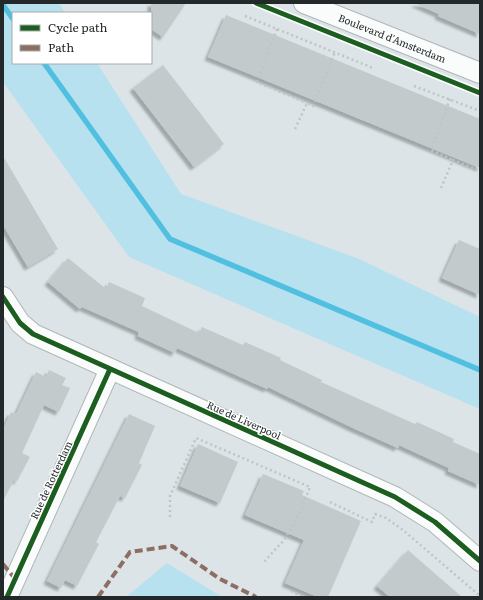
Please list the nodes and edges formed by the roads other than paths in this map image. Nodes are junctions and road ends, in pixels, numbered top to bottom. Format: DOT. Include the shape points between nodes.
graph roads {
  1 [pos="304,3"];
  2 [pos="480,74"];
  3 [pos="3,297"];
  4 [pos="110,369"];
  5 [pos="480,561"];
  6 [pos="7,597"];
  1 -- 2 [label="street, Boulevard d'Amsterdam"];
  3 -- 4 [label="street, Rue de Liverpool" via="20,323 33,334"];
  4 -- 5 [label="street, Rue de Liverpool" via="395,497 435,522"];
  4 -- 6 [label="street, Rue de Rotterdam"];
}
